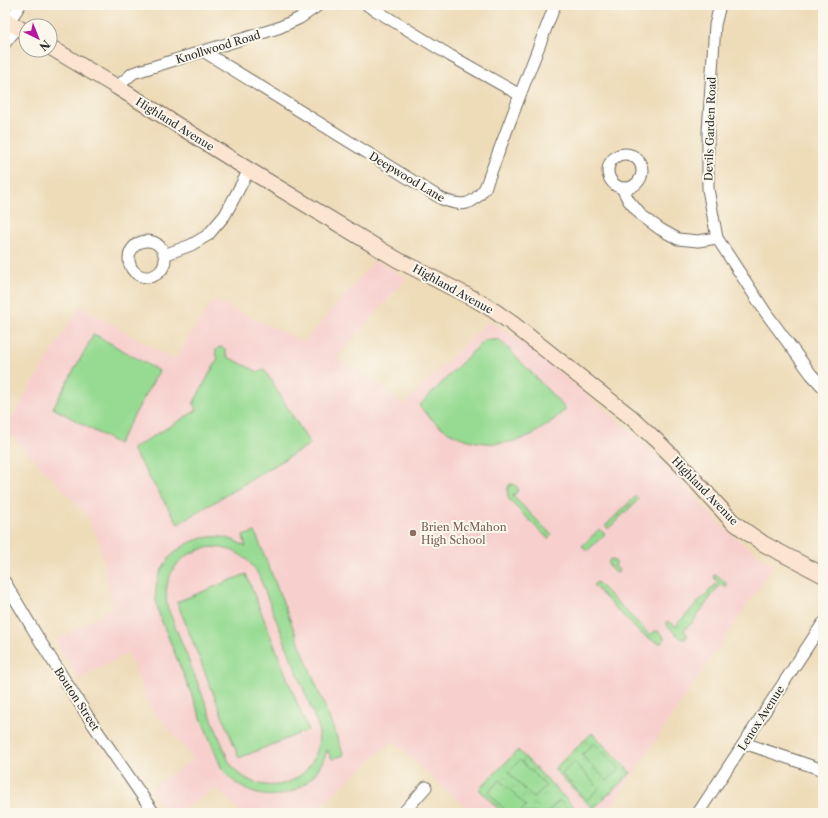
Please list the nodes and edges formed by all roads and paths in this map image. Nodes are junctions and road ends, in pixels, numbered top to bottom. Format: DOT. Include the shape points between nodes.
graph roads {
  1 [pos="20,5"];
  2 [pos="319,5"];
  3 [pos="368,5"];
  4 [pos="555,5"];
  5 [pos="720,5"];
  6 [pos="14,25"];
  7 [pos="5,43"];
  8 [pos="58,51"];
  9 [pos="203,51"];
  10 [pos="117,87"];
  11 [pos="520,95"];
  12 [pos="249,170"];
  13 [pos="624,188"];
  14 [pos="717,238"];
  15 [pos="164,255"];
  16 [pos="823,387"];
  17 [pos="823,575"];
  18 [pos="5,582"];
  19 [pos="823,622"];
  20 [pos="744,743"];
  21 [pos="823,770"];
  22 [pos="426,787"];
  23 [pos="154,813"];
  24 [pos="403,813"];
  25 [pos="698,813"];
  1 -- 6 [label="street"];
  2 -- 9 [label="street, Knollwood Road" via="300,18 278,28"];
  3 -- 11 [label="street"];
  4 -- 11 [label="street, Deepwood Lane"];
  5 -- 14 [label="street, Devils Garden Road" via="715,25 708,132 708,189"];
  6 -- 7 [label="street"];
  8 -- 10 [label="street, Highland Avenue"];
  9 -- 10 [label="street, Knollwood Road" via="133,73"];
  9 -- 11 [label="street, Deepwood Lane" via="452,203 471,202 485,188"];
  10 -- 12 [label="street, Highland Avenue"];
  12 -- 15 [label="street" via="225,215 208,235 191,245"];
  12 -- 17 [label="street, Highland Avenue" via="398,260 478,301 514,324 632,418 682,466 732,521 764,544"];
  13 -- 14 [label="street" via="629,201 641,215 678,239 698,241"];
  14 -- 16 [label="street, Devils Garden Road" via="766,313 810,374"];
  18 -- 23 [label="street, Bouton Street" via="40,642"];
  19 -- 20 [label="street, Lenox Avenue"];
  20 -- 21 [label="street"];
  20 -- 25 [label="street, Lenox Avenue"];
  22 -- 24 [label="street"];
}
